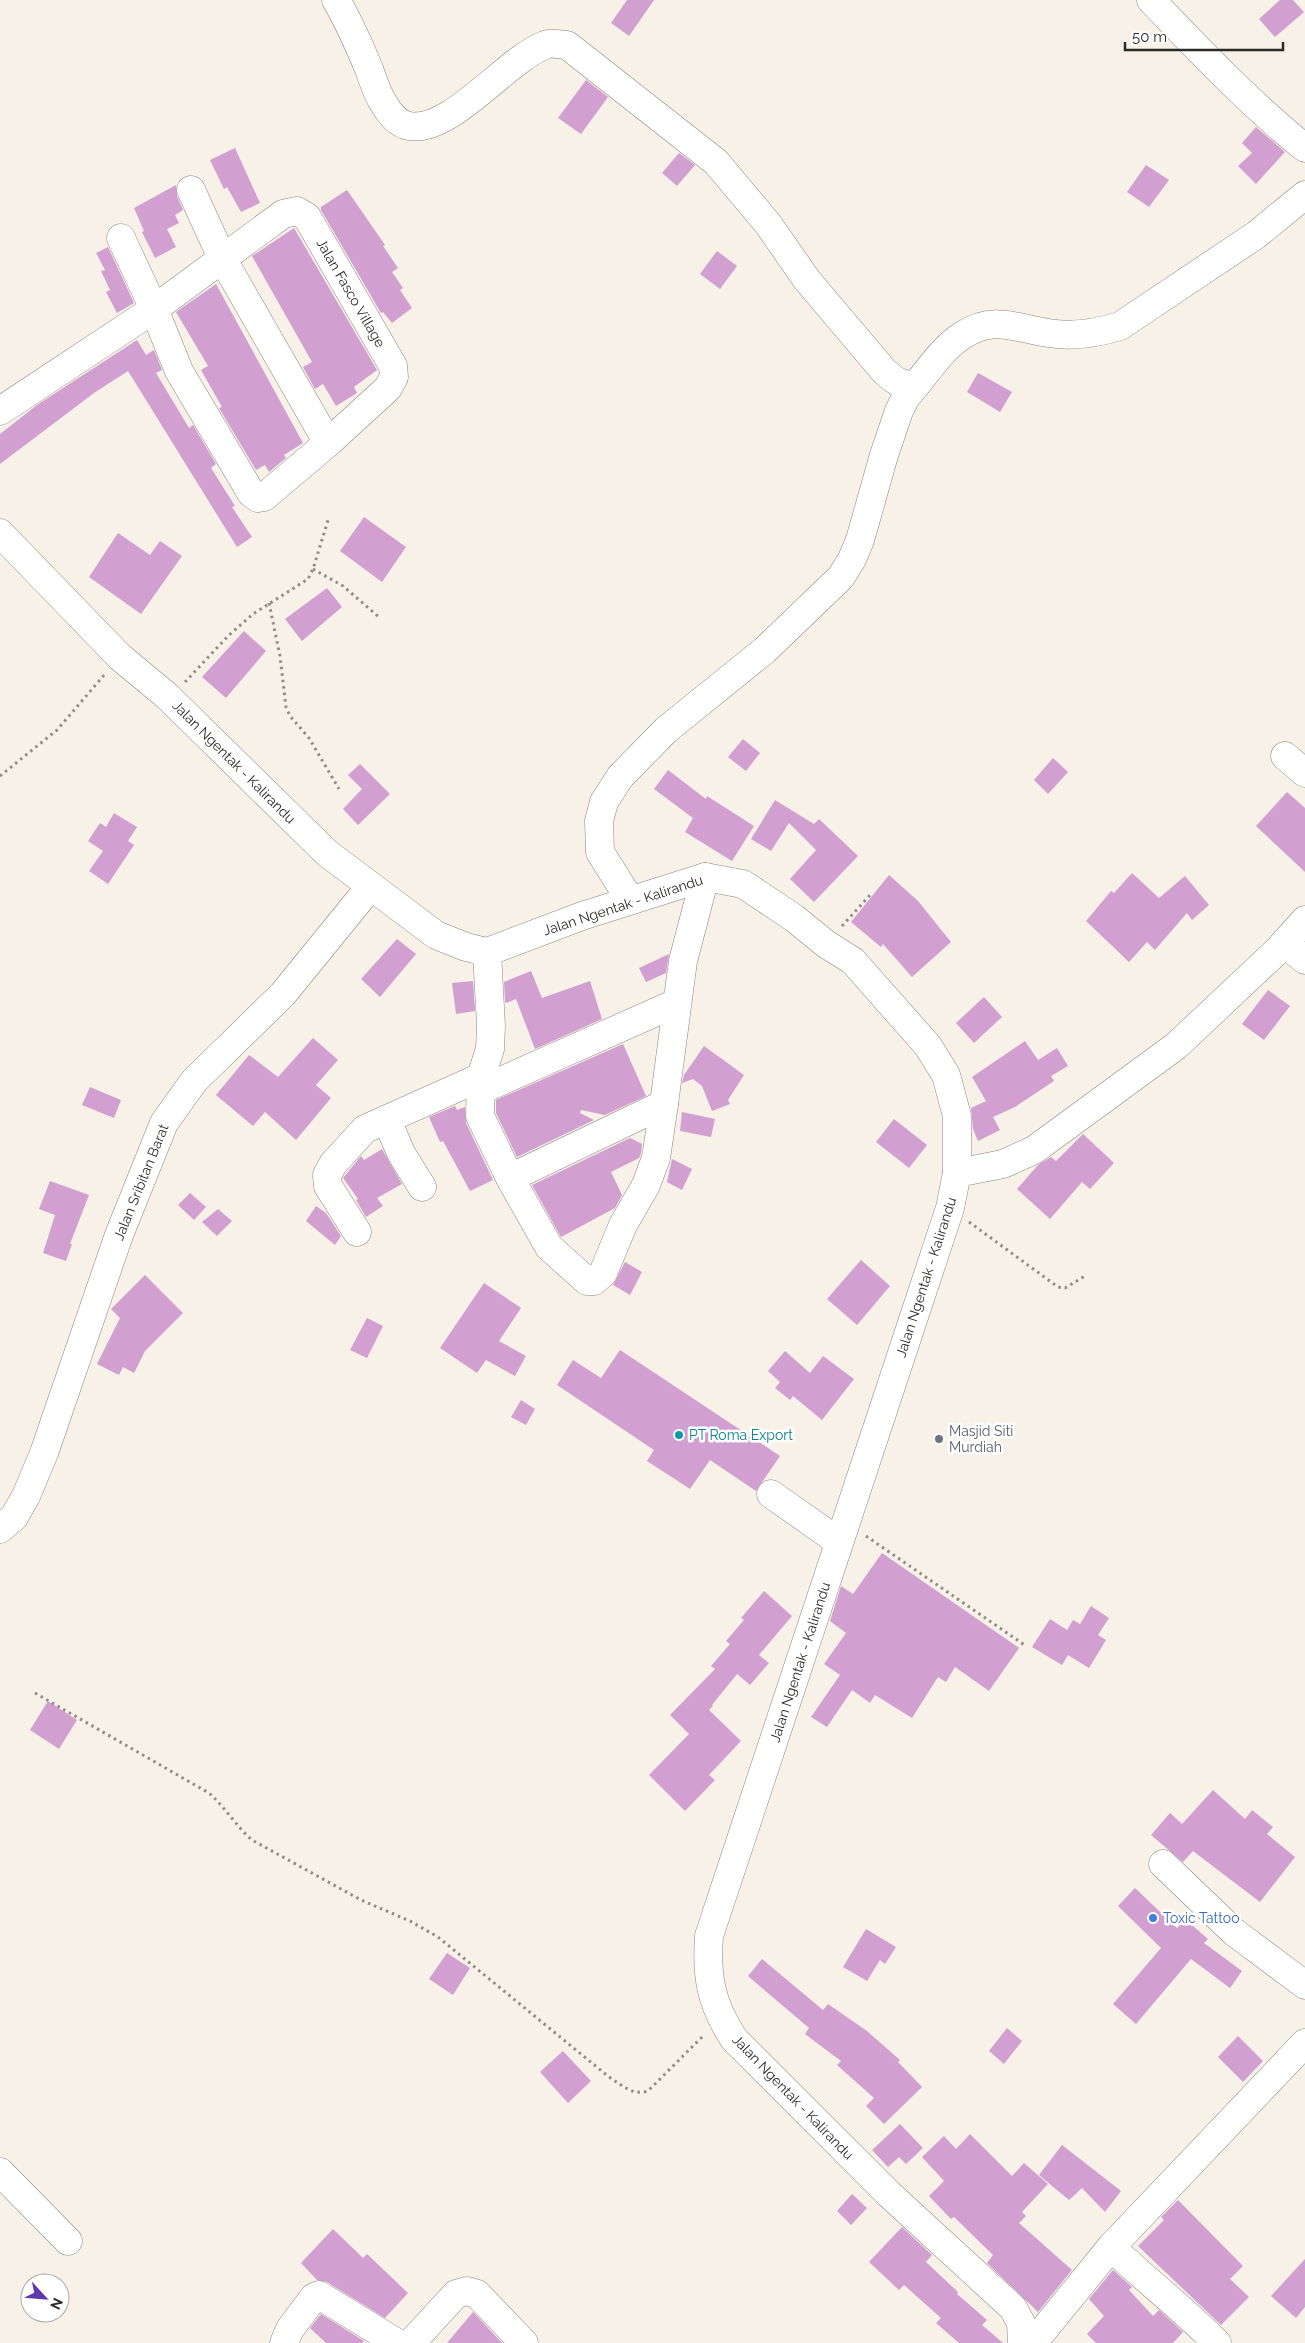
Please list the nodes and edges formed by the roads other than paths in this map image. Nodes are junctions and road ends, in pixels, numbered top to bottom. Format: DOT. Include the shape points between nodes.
graph roads {
  1 [pos="336,0"];
  2 [pos="1151,0"];
  3 [pos="1305,148"];
  4 [pos="191,190"];
  5 [pos="1305,195"];
  6 [pos="121,238"];
  7 [pos="222,258"];
  8 [pos="154,309"];
  9 [pos="916,385"];
  10 [pos="0,411"];
  11 [pos="328,443"];
  12 [pos="0,533"];
  13 [pos="705,877"];
  14 [pos="370,887"];
  15 [pos="630,900"];
  16 [pos="1305,920"];
  17 [pos="487,952"];
  18 [pos="1295,952"];
  19 [pos="676,1004"];
  20 [pos="481,1083"];
  21 [pos="664,1104"];
  22 [pos="386,1120"];
  23 [pos="956,1173"];
  24 [pos="510,1178"];
  25 [pos="422,1187"];
  26 [pos="357,1232"];
  27 [pos="771,1494"];
  28 [pos="0,1529"];
  29 [pos="843,1531"];
  30 [pos="1163,1864"];
  31 [pos="1305,1985"];
  32 [pos="1305,2043"];
  33 [pos="0,2172"];
  34 [pos="68,2241"];
  35 [pos="1111,2247"];
  36 [pos="293,2338"];
  37 [pos="413,2341"];
  38 [pos="524,2343"];
  39 [pos="1022,2343"];
  40 [pos="1033,2343"];
  41 [pos="1217,2343"];
  1 -- 9 [label="street" via="348,20 383,104 398,121 409,126 422,126 439,120 467,102 518,60 546,44 567,45 716,162 768,224 806,280 884,371 898,383"];
  2 -- 3 [label="street" via="1206,57"];
  4 -- 7 [label="street"];
  5 -- 9 [label="street" via="1256,236 1120,326 1100,332 1049,334 990,323 962,336"];
  6 -- 8 [label="street, Jalan Fasco Village"];
  7 -- 8 [label="street, Jalan Fasco Village"];
  7 -- 11 [label="street"];
  7 -- 11 [label="street, Jalan Fasco Village" via="283,214 298,211 307,217 393,366 394,377 388,388"];
  8 -- 10 [label="street, Jalan Fasco Village"];
  8 -- 11 [label="street, Jalan Fasco Village" via="179,371 251,493 258,498 264,497"];
  9 -- 15 [label="street" via="900,411 860,540 841,577 765,650 666,730 620,777 604,802 599,821 600,852"];
  12 -- 14 [label="street, Jalan Ngentak - Kalirandu" via="120,657 167,696 327,853"];
  13 -- 15 [label="street, Jalan Ngentak - Kalirandu"];
  13 -- 19 [label="street" via="683,961"];
  13 -- 23 [label="street, Jalan Ngentak - Kalirandu" via="743,884 853,961 928,1046 946,1075 957,1116"];
  14 -- 17 [label="street, Jalan Ngentak - Kalirandu" via="436,935"];
  14 -- 28 [label="street, Jalan Sribitan Barat" via="283,994 194,1081 164,1124 119,1235 44,1453 14,1517"];
  15 -- 17 [label="street, Jalan Ngentak - Kalirandu"];
  16 -- 18 [label="street"];
  17 -- 20 [label="street" via="490,1049"];
  18 -- 23 [label="street" via="1176,1046 1034,1150 1003,1164"];
  19 -- 20 [label="street"];
  19 -- 21 [label="street"];
  20 -- 22 [label="street"];
  20 -- 24 [label="street" via="480,1116"];
  21 -- 24 [label="street"];
  21 -- 24 [label="street" via="656,1158 646,1185 623,1225 603,1273 594,1281 587,1281 549,1247"];
  22 -- 25 [label="street"];
  22 -- 26 [label="street" via="365,1128 327,1175 333,1197"];
  23 -- 29 [label="street, Jalan Ngentak - Kalirandu" via="950,1208"];
  27 -- 29 [label="street"];
  29 -- 39 [label="street, Jalan Ngentak - Kalirandu" via="708,1936 706,1966 721,2018 734,2039 889,2194 1013,2308 1021,2323"];
  30 -- 31 [label="street" via="1234,1932"];
  32 -- 35 [label="street"];
  33 -- 34 [label="street"];
  35 -- 40 [label="street"];
  35 -- 41 [label="street"];
  36 -- 37 [label="street" via="314,2296 319,2295"];
  37 -- 38 [label="street" via="456,2294 467,2290 477,2294"];
}
